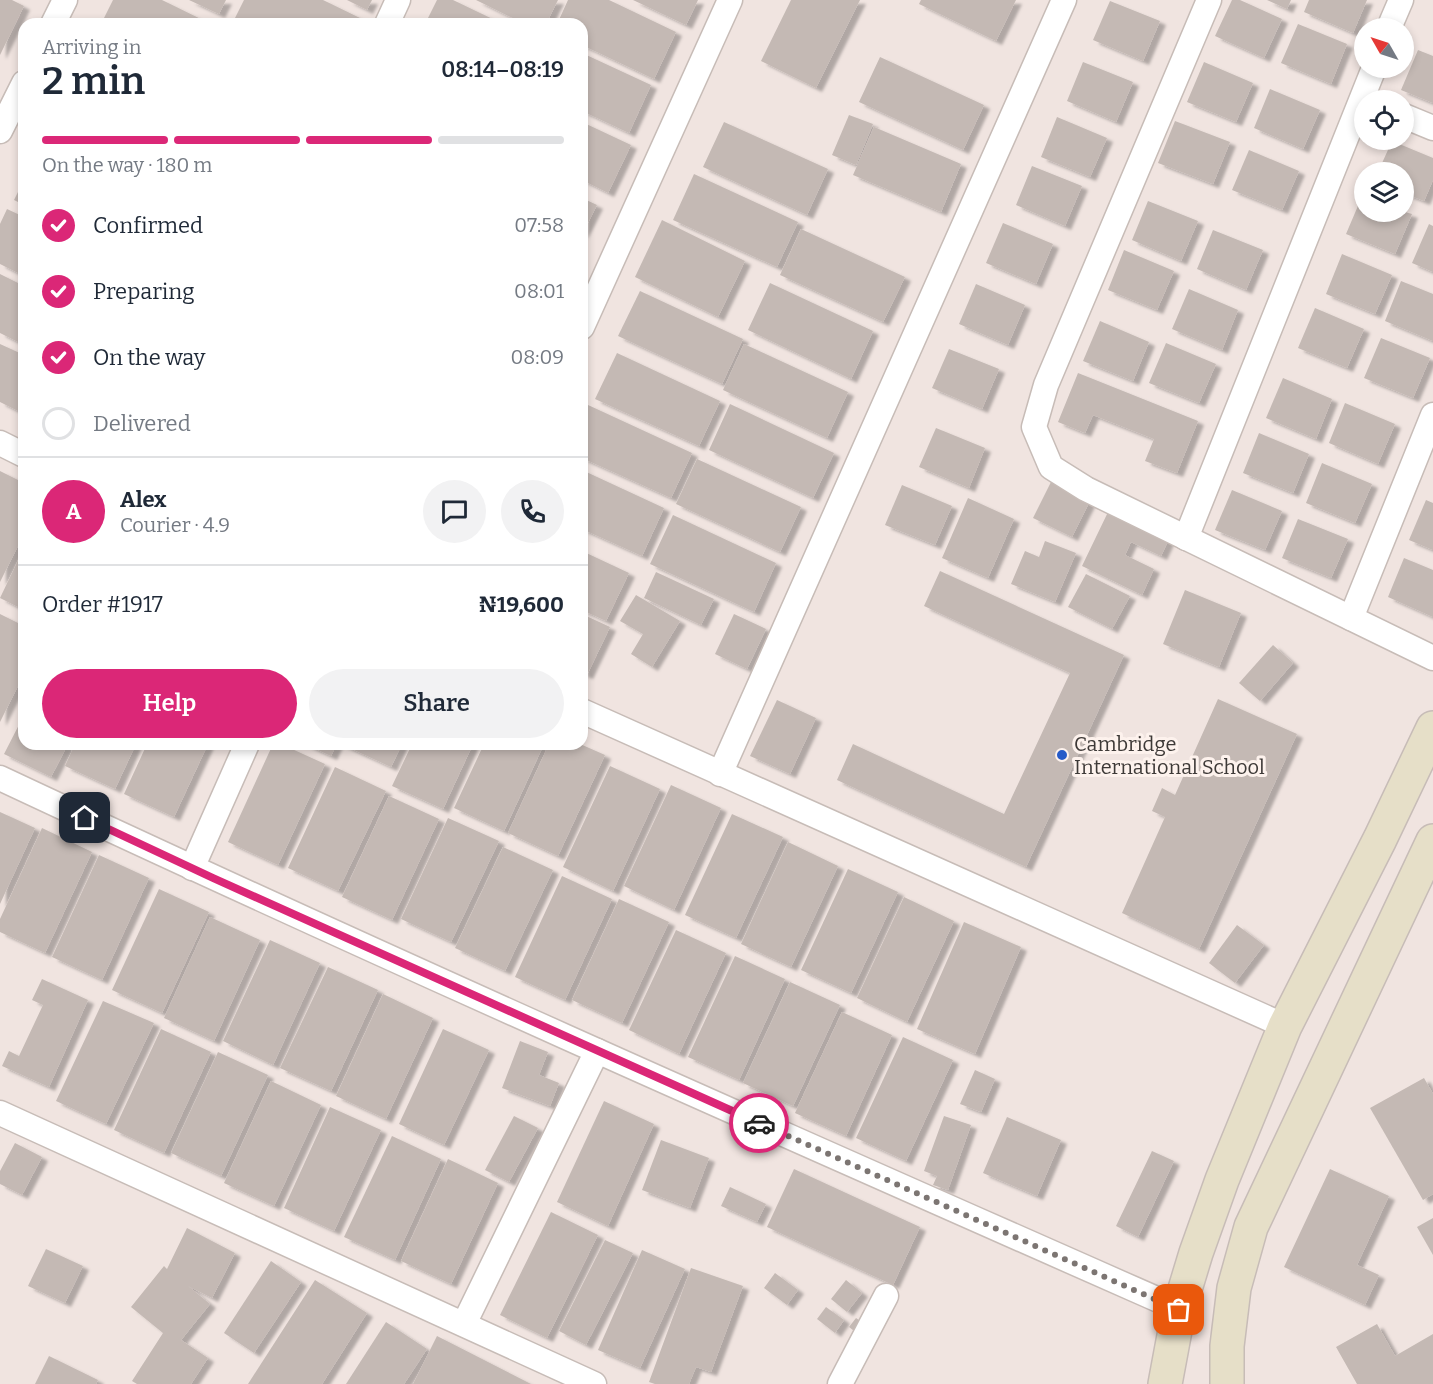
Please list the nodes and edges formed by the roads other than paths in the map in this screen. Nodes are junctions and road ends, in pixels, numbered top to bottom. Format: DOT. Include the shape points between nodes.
graph roads {
  1 [pos="65,0"];
  2 [pos="398,0"];
  3 [pos="730,0"];
  4 [pos="1064,0"];
  5 [pos="1209,0"];
  6 [pos="1401,0"];
  7 [pos="56,18"];
  8 [pos="390,18"];
  9 [pos="1393,18"];
  10 [pos="18,95"];
  11 [pos="1414,120"];
  12 [pos="1354,128"];
  13 [pos="1433,128"];
  14 [pos="0,131"];
  15 [pos="588,314"];
  16 [pos="1433,415"];
  17 [pos="0,444"];
  18 [pos="18,452"];
  19 [pos="1186,538"];
  20 [pos="1351,618"];
  21 [pos="1433,658"];
  22 [pos="588,714"];
  23 [pos="1433,728"];
  24 [pos="244,750"];
  25 [pos="720,774"];
  26 [pos="0,778"];
  27 [pos="1433,841"];
  28 [pos="192,868"];
  29 [pos="1285,1026"];
  30 [pos="597,1051"];
  31 [pos="0,1113"];
  32 [pos="886,1296"];
  33 [pos="1179,1310"];
  34 [pos="464,1324"];
  35 [pos="594,1384"];
  36 [pos="840,1384"];
  37 [pos="1165,1384"];
  38 [pos="1227,1384"];
  1 -- 7 [label="street"];
  2 -- 8 [label="street"];
  3 -- 15 [label="street"];
  4 -- 25 [label="street"];
  5 -- 19 [label="street" via="1046,385 1034,427 1051,467 1086,489"];
  6 -- 9 [label="street"];
  10 -- 14 [label="street"];
  11 -- 13 [label="street"];
  12 -- 19 [label="street"];
  16 -- 20 [label="street"];
  17 -- 18 [label="street"];
  19 -- 20 [label="street"];
  20 -- 21 [label="street"];
  22 -- 25 [label="street"];
  23 -- 29 [label="main road"];
  24 -- 28 [label="street"];
  25 -- 29 [label="street"];
  26 -- 28 [label="street"];
  27 -- 38 [label="main road" via="1251,1227 1234,1288"];
  28 -- 30 [label="street"];
  29 -- 33 [label="main road" via="1222,1180"];
  30 -- 33 [label="street"];
  30 -- 34 [label="street"];
  31 -- 34 [label="street"];
  32 -- 36 [label="street"];
  33 -- 37 [label="main road"];
  34 -- 35 [label="street"];
}
